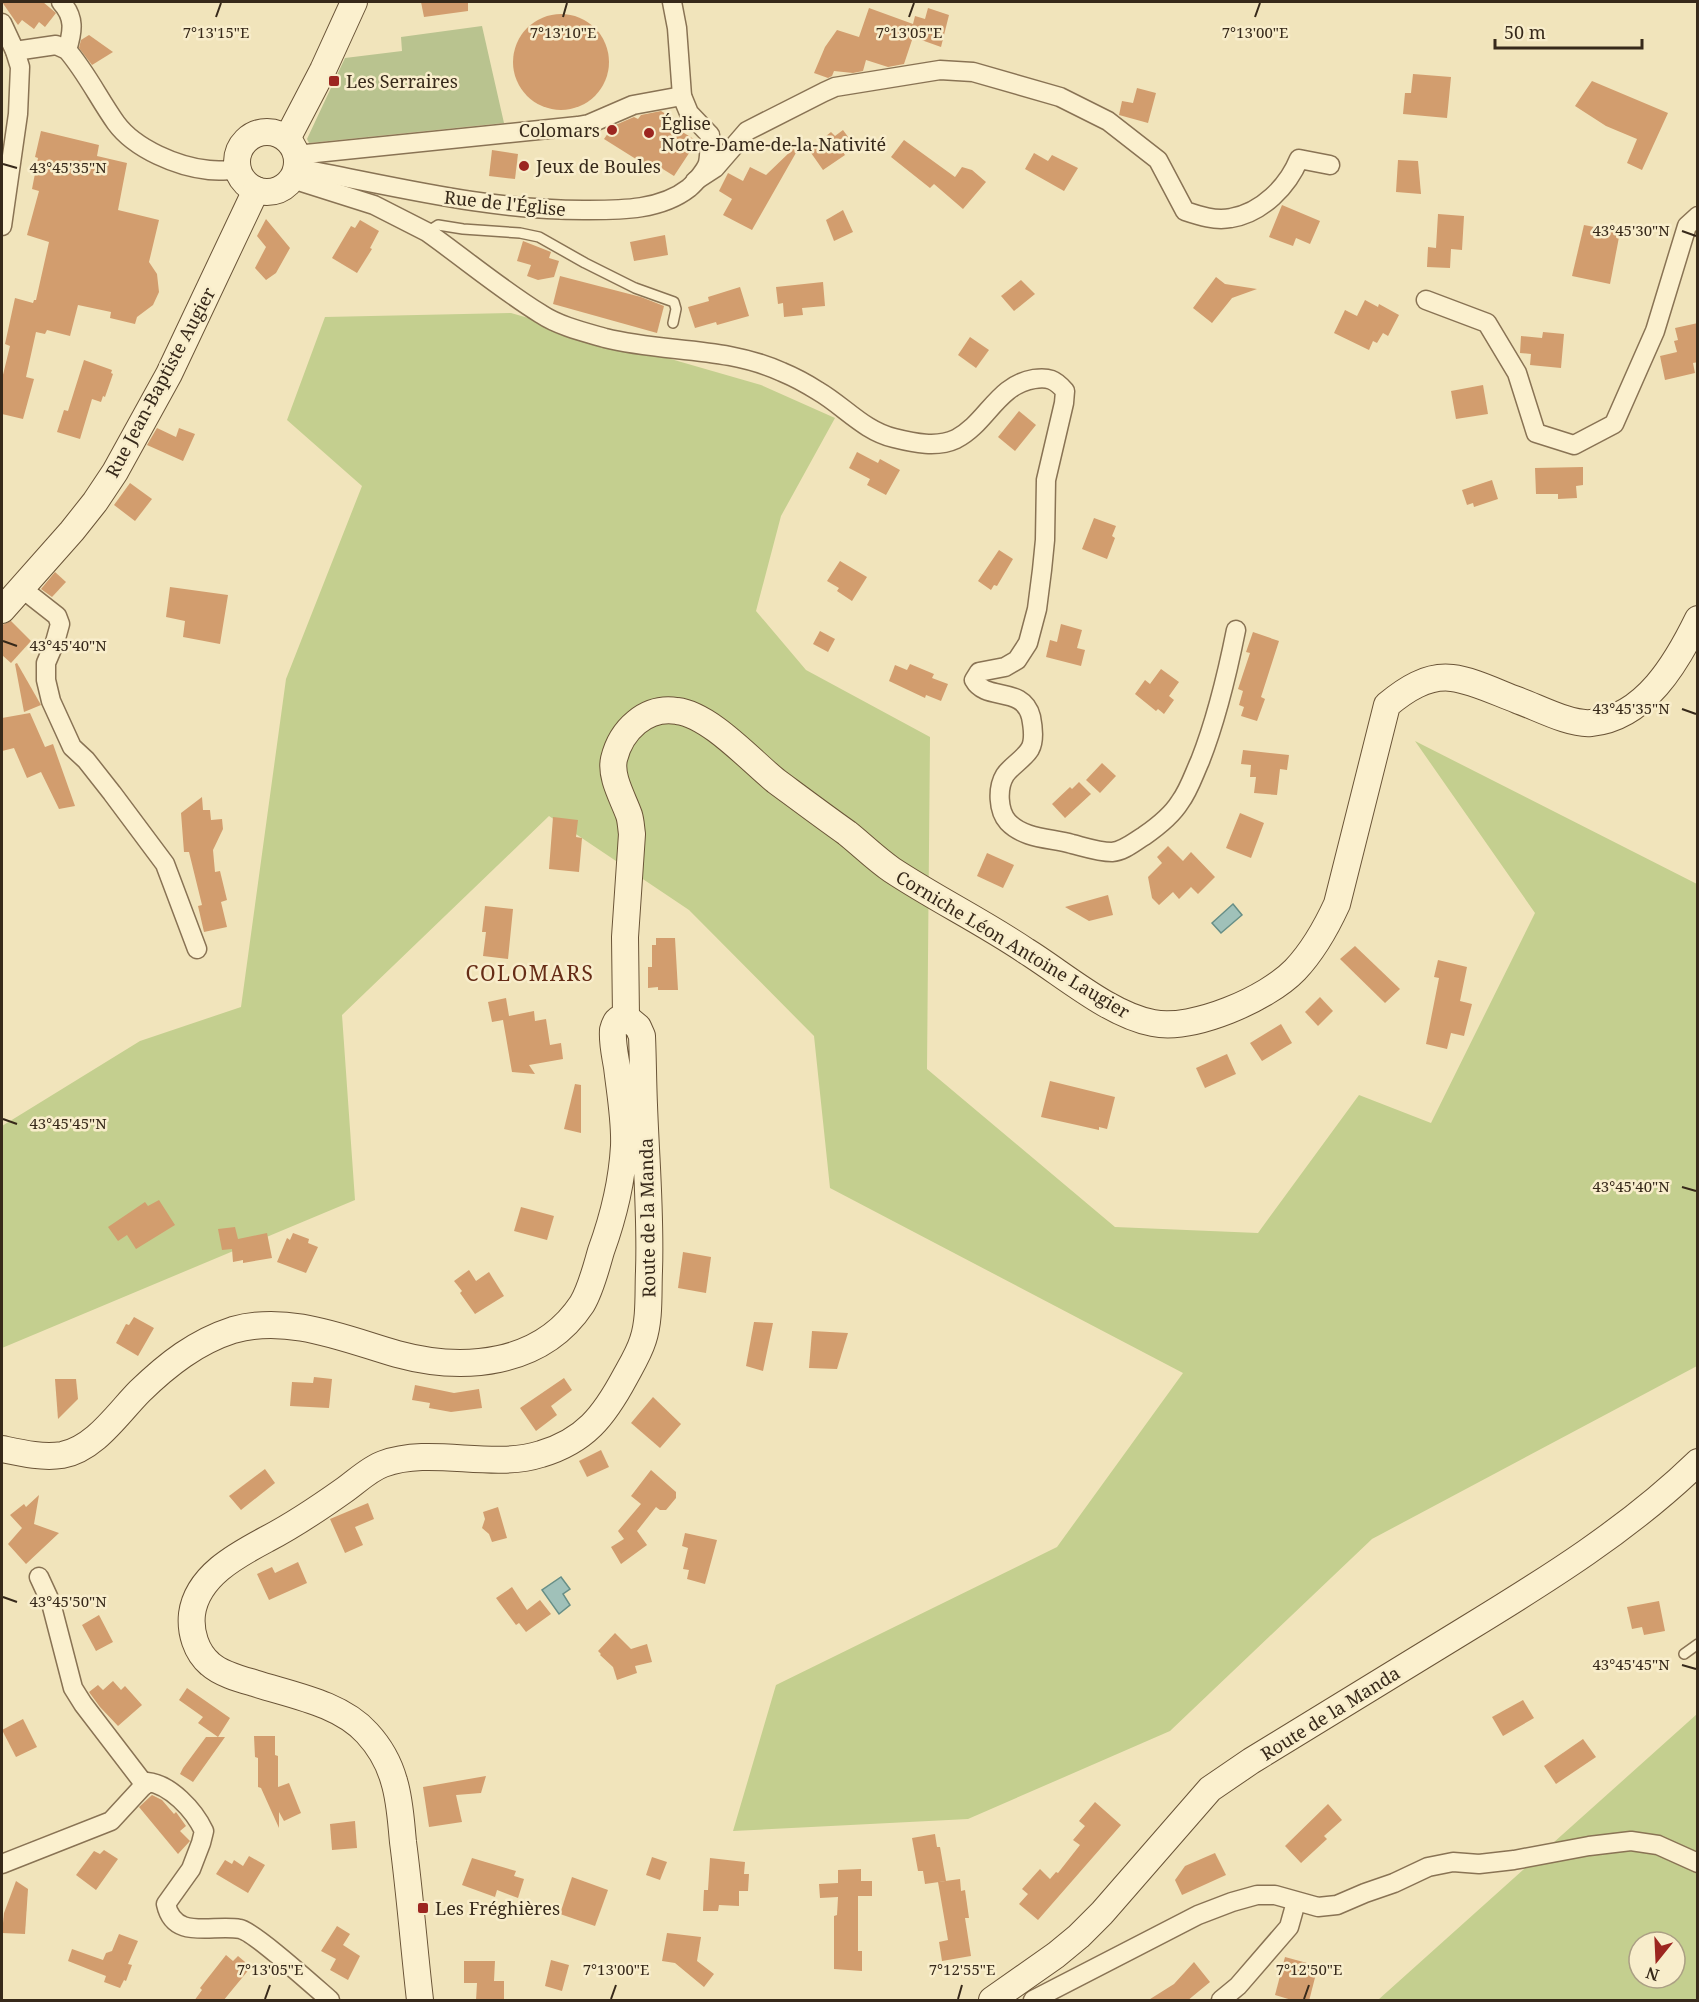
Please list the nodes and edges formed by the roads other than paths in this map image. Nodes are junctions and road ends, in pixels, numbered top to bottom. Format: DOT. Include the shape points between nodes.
graph roads {
  1 [pos="61,2"];
  2 [pos="354,2"];
  3 [pos="672,2"];
  4 [pos="2,23"];
  5 [pos="67,50"];
  6 [pos="15,51"];
  7 [pos="682,96"];
  8 [pos="293,160"];
  9 [pos="1330,165"];
  10 [pos="237,170"];
  11 [pos="695,181"];
  12 [pos="256,190"];
  13 [pos="1698,216"];
  14 [pos="2,226"];
  15 [pos="427,232"];
  16 [pos="1426,300"];
  17 [pos="673,323"];
  18 [pos="20,587"];
  19 [pos="2,610"];
  20 [pos="1698,619"];
  21 [pos="1236,630"];
  22 [pos="197,950"];
  23 [pos="626,1017"];
  24 [pos="2,1449"];
  25 [pos="1698,1462"];
  26 [pos="39,1577"];
  27 [pos="1698,1644"];
  28 [pos="1684,1654"];
  29 [pos="145,1785"];
  30 [pos="1698,1863"];
  31 [pos="2,1864"];
  32 [pos="1296,1902"];
  33 [pos="330,2001"];
  34 [pos="420,2001"];
  35 [pos="992,2001"];
  36 [pos="1034,2001"];
  37 [pos="1221,2001"];
  1 -- 5 [label="street" via="73,23"];
  2 -- 8 [label="main road" via="323,70"];
  3 -- 7 [label="street, Rue de l'Église"];
  4 -- 6 [label="street"];
  5 -- 6 [label="street" via="56,45"];
  5 -- 10 [label="street" via="117,124 137,143 192,166"];
  6 -- 14 [label="street" via="20,67 18,114"];
  7 -- 8 [label="street" via="633,105 578,126"];
  7 -- 11 [label="street, Rue de l'Église" via="689,112 710,135 707,164"];
  8 -- 10 [label="main road" via="272,133 264,132 249,138 239,151"];
  8 -- 11 [label="street, Rue de l'Église" via="464,201 545,211 625,210 652,205 675,197"];
  8 -- 12 [label="main road" via="280,190"];
  8 -- 15 [label="street"];
  9 -- 11 [label="street" via="1299,159 1278,193 1250,212 1209,219 1185,212 1158,160 1108,122 1060,98 1018,84 972,72 940,70 835,87 747,131 715,168"];
  10 -- 12 [label="main road" via="243,181"];
  12 -- 18 [label="main road, Rue Jean-Baptiste Augier" via="169,374 115,472 72,531"];
  13 -- 16 [label="street" via="1687,226 1655,331 1614,424 1574,445 1536,434 1517,373 1487,323"];
  15 -- 17 [label="lane" via="438,225 539,237 635,288 674,302"];
  15 -- 21 [label="street" via="543,315 606,338 743,358 819,391 867,427 890,437 921,444 958,438 1012,386 1027,380 1052,378 1065,391 1046,480 1042,570 1028,643 1017,660 1005,667 979,672 974,680 983,688 1019,699 1031,716 1030,749 1005,776 1000,798 1007,821 1021,833 1111,852 1154,829 1180,802 1214,726"];
  18 -- 19 [label="main road, Rue Jean-Baptiste Augier"];
  18 -- 22 [label="street" via="57,616 60,624 46,663 46,680 72,747 165,864"];
  20 -- 23 [label="main road, Corniche Léon Antoine Laugier" via="1650,694 1611,718 1590,723 1567,719 1451,677 1406,689 1387,705 1337,904 1324,933 1295,970 1267,990 1207,1018 1183,1024 1150,1023 1121,1012 891,869 702,719 677,711 653,712 634,723 621,740 614,762 632,834 625,937"];
  23 -- 24 [label="main road, Route de la Manda" via="617,1020 613,1030 624,1145 607,1234 583,1302 564,1326 539,1345 501,1359 435,1363 312,1329 261,1325 236,1329 210,1338 177,1358 83,1448 62,1455"];
  23 -- 34 [label="main road, Route de la Manda" via="642,1036 650,1265 644,1339 613,1400 594,1424 571,1443 539,1455 507,1460 414,1457 381,1464 328,1502 222,1566 205,1583 192,1611 192,1635 211,1665 240,1679 313,1701 353,1721 366,1731 383,1755 398,1799"];
  25 -- 35 [label="main road, Route de la Manda" via="1661,1496 1540,1585 1210,1790 1102,1913 1056,1955"];
  26 -- 29 [label="street" via="51,1603 73,1688"];
  27 -- 28 [label="lane"];
  29 -- 31 [label="street" via="111,1821"];
  29 -- 33 [label="street" via="159,1783 172,1793 195,1815 204,1831 190,1869 166,1904 172,1919 182,1927 242,1929"];
  30 -- 32 [label="street" via="1658,1845 1631,1840 1514,1860 1453,1862 1428,1867 1336,1905 1318,1908"];
  32 -- 36 [label="street" via="1275,1895 1257,1895 1232,1902 1152,1937"];
  32 -- 37 [label="street" via="1289,1927"];
}
